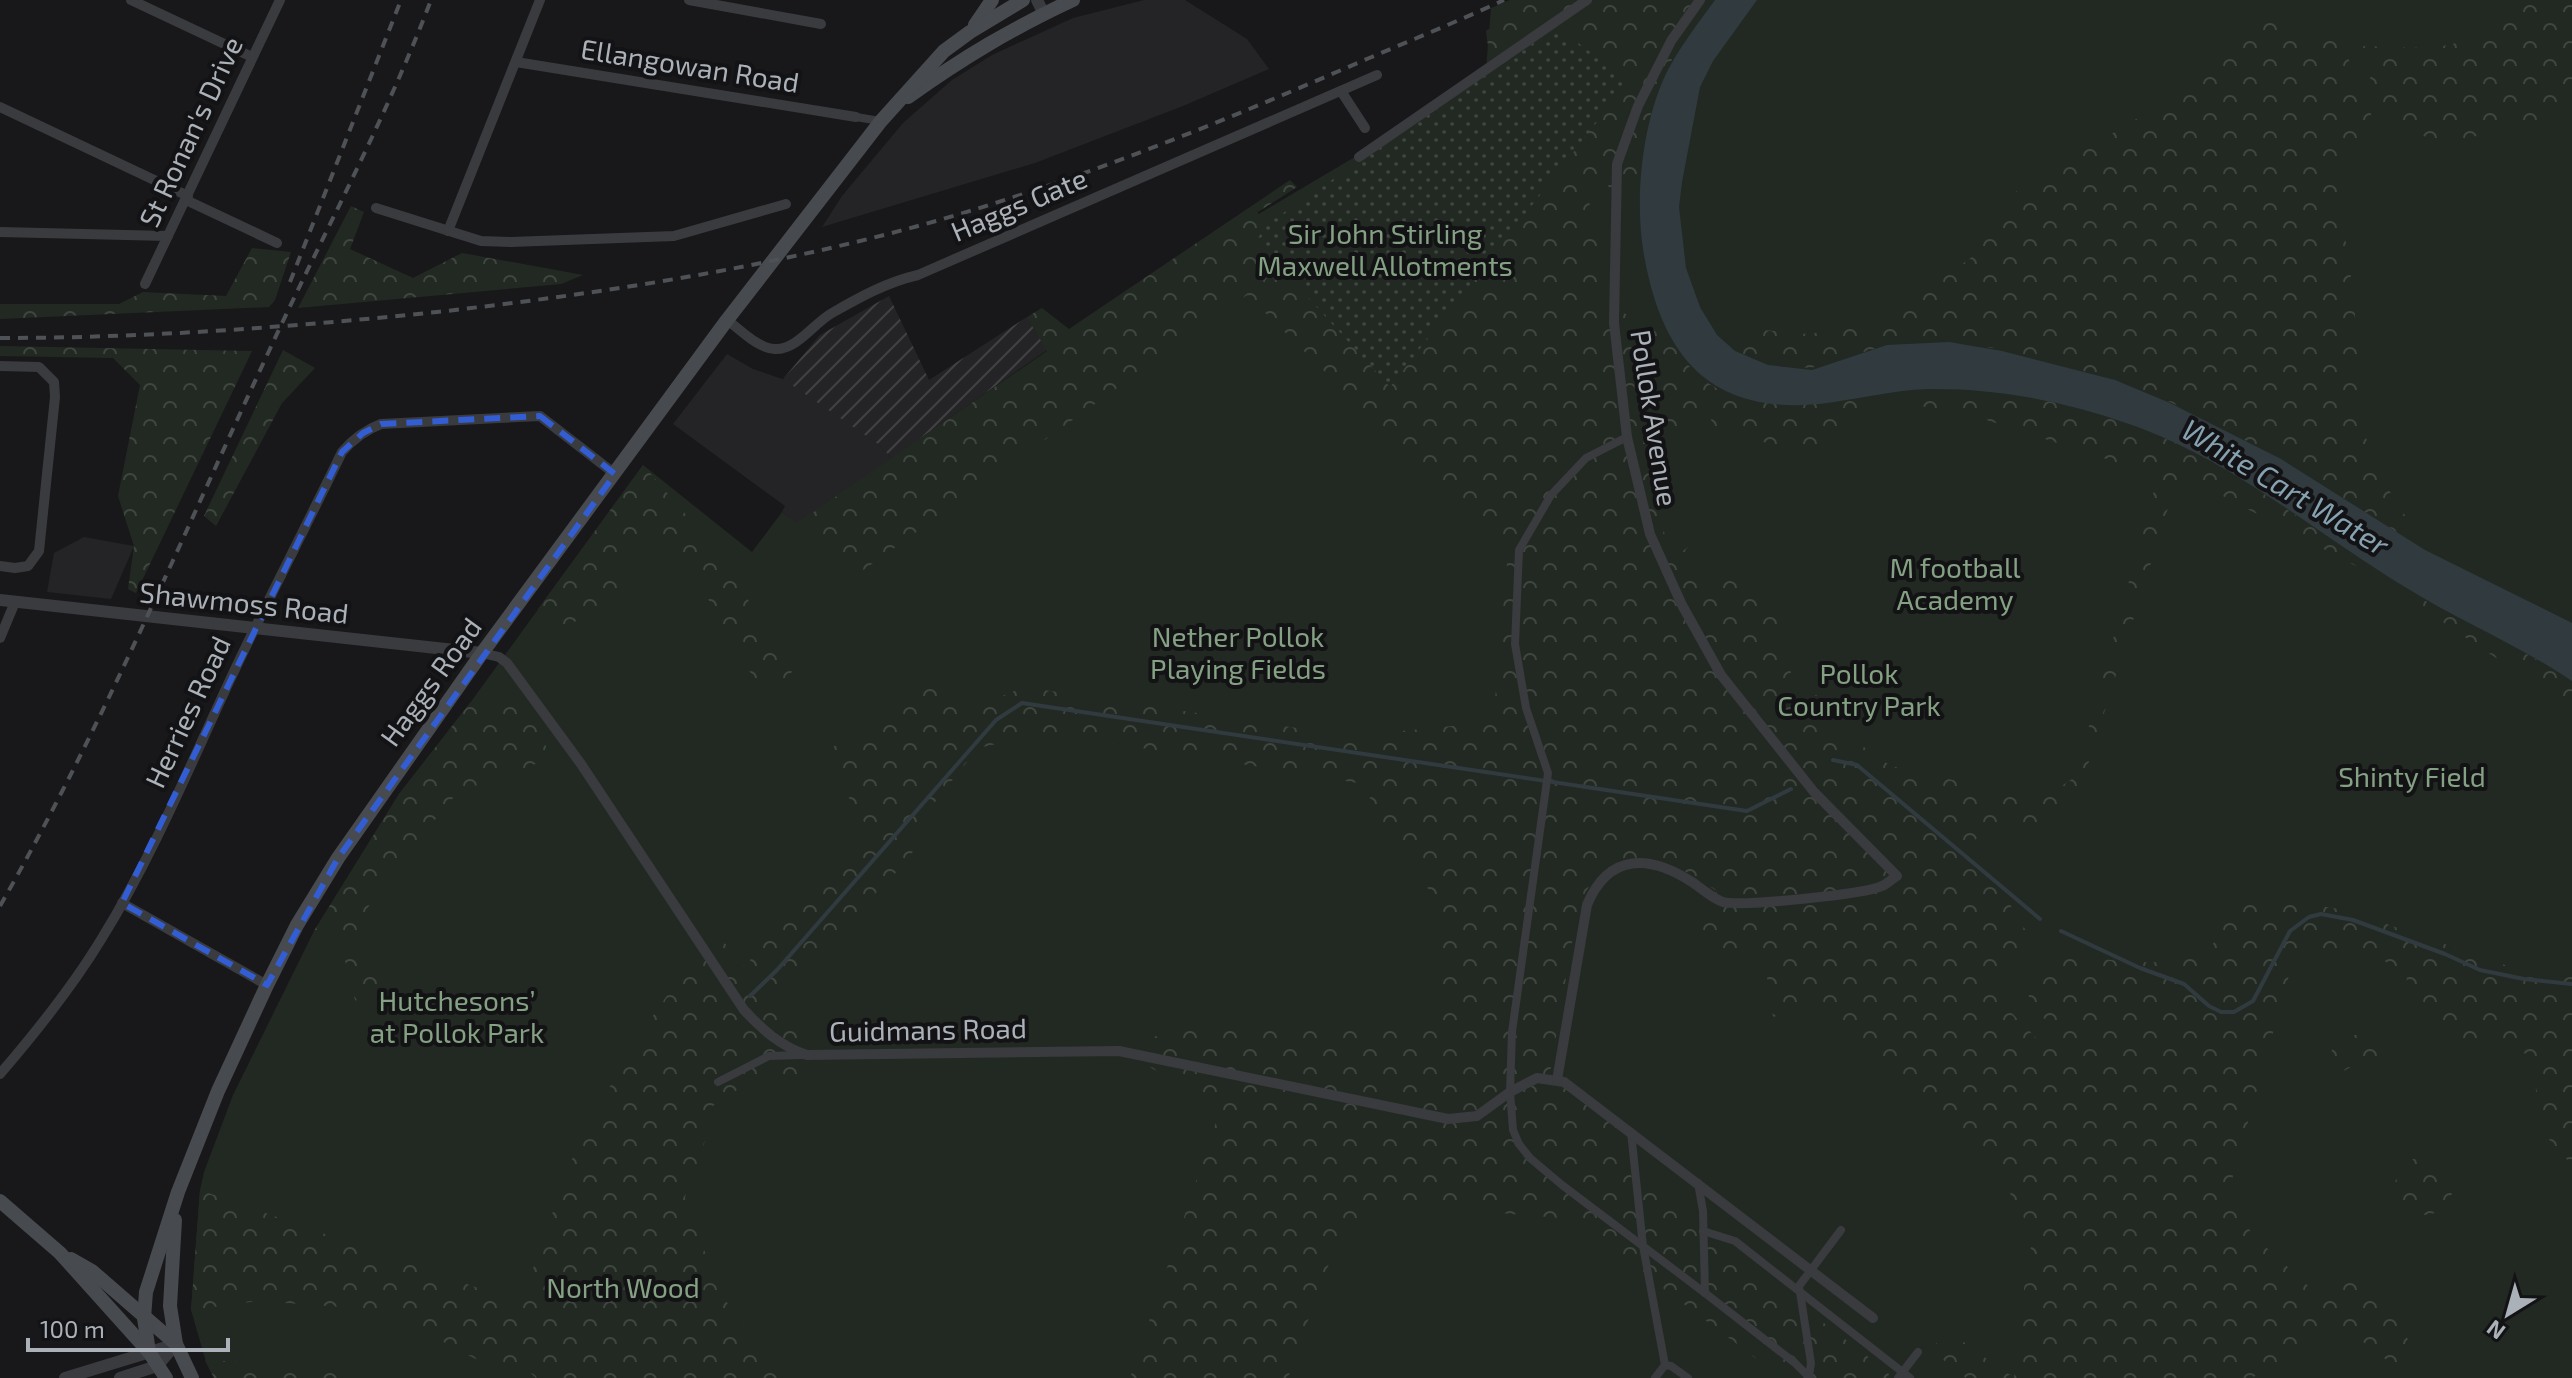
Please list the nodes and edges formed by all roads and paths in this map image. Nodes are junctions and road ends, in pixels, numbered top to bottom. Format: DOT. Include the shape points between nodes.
graph roads {
  1 [pos="131,0"];
  2 [pos="280,0"];
  3 [pos="540,0"];
  4 [pos="992,0"];
  5 [pos="1023,0"];
  6 [pos="1073,0"];
  7 [pos="1587,0"];
  8 [pos="1700,0"];
  9 [pos="697,1"];
  10 [pos="1040,6"];
  11 [pos="821,24"];
  12 [pos="970,32"];
  13 [pos="252,57"];
  14 [pos="516,62"];
  15 [pos="1377,75"];
  16 [pos="1341,91"];
  17 [pos="0,107"];
  18 [pos="892,109"];
  19 [pos="856,117"];
  20 [pos="881,121"];
  21 [pos="1365,128"];
  22 [pos="1359,157"];
  23 [pos="187,198"];
  24 [pos="786,204"];
  25 [pos="376,208"];
  26 [pos="448,231"];
  27 [pos="0,232"];
  28 [pos="168,236"];
  29 [pos="277,243"];
  30 [pos="145,284"];
  31 [pos="727,320"];
  32 [pos="0,366"];
  33 [pos="1627,437"];
  34 [pos="615,474"];
  35 [pos="0,566"];
  36 [pos="0,600"];
  37 [pos="15,602"];
  38 [pos="254,628"];
  39 [pos="0,638"];
  40 [pos="482,653"];
  41 [pos="122,903"];
  42 [pos="267,985"];
  43 [pos="807,1055"];
  44 [pos="0,1074"];
  45 [pos="1557,1080"];
  46 [pos="718,1082"];
  47 [pos="1510,1092"];
  48 [pos="1631,1131"];
  49 [pos="1698,1183"];
  50 [pos="178,1192"];
  51 [pos="0,1201"];
  52 [pos="1841,1230"];
  53 [pos="1703,1231"];
  54 [pos="1643,1246"];
  55 [pos="60,1253"];
  56 [pos="1811,1270"];
  57 [pos="1705,1293"];
  58 [pos="1800,1293"];
  59 [pos="144,1318"];
  60 [pos="1873,1318"];
  61 [pos="176,1344"];
  62 [pos="1918,1352"];
  63 [pos="153,1359"];
  64 [pos="1665,1365"];
  65 [pos="1904,1376"];
  66 [pos="1809,1377"];
  67 [pos="65,1378"];
  68 [pos="120,1378"];
  69 [pos="166,1378"];
  70 [pos="192,1378"];
  71 [pos="1655,1378"];
  72 [pos="1688,1378"];
  1 -- 13 [label="street"];
  2 -- 13 [label="street, St Ronan's Drive"];
  3 -- 14 [label="street"];
  4 -- 12 [label="main road"];
  5 -- 12 [label="main road, Haggs Road"];
  6 -- 10 [label="main road, Haggs Road"];
  7 -- 22 [label="street"];
  8 -- 33 [label="street, Pollok Avenue" via="1651,80 1617,164 1614,323"];
  9 -- 11 [label="street"];
  10 -- 18 [label="main road, Haggs Road"];
  12 -- 18 [label="main road, Haggs Road" via="936,58"];
  13 -- 23 [label="street, St Ronan's Drive"];
  14 -- 19 [label="street, Ellangowan Road"];
  14 -- 26 [label="street"];
  15 -- 16 [label="street, Haggs Gate"];
  16 -- 21 [label="street"];
  16 -- 31 [label="street, Haggs Gate" via="918,275 894,280 829,314 787,347 762,345"];
  17 -- 23 [label="street"];
  18 -- 20 [label="main road, Haggs Road"];
  19 -- 20 [label="street"];
  20 -- 31 [label="main road, Haggs Road"];
  23 -- 28 [label="street, St Ronan's Drive"];
  23 -- 29 [label="street"];
  24 -- 26 [label="street" via="674,236 511,242 481,241"];
  25 -- 26 [label="street"];
  27 -- 28 [label="street"];
  28 -- 30 [label="street, St Ronan's Drive"];
  31 -- 34 [label="main road, Haggs Road"];
  32 -- 35 [label="street" via="39,367 54,382 55,397 39,551 28,566"];
  33 -- 45 [label="street, Pollok Avenue" via="1650,534 1721,675 1814,792 1897,876 1881,887 1771,902 1722,902 1656,864 1615,869 1587,905"];
  33 -- 47 [label="street" via="1586,458 1551,495 1519,550 1515,644 1526,708 1548,773 1512,1032"];
  34 -- 38 [label="street, Herries Road" via="540,416 381,424 342,452"];
  34 -- 40 [label="main road, Haggs Road"];
  36 -- 37 [label="street, Shawmoss Road"];
  37 -- 38 [label="street, Shawmoss Road"];
  37 -- 39 [label="street"];
  38 -- 40 [label="street, Shawmoss Road"];
  38 -- 41 [label="street, Herries Road"];
  40 -- 42 [label="main road, Haggs Road" via="316,891"];
  40 -- 43 [label="street, Guidmans Road" via="507,663 744,1010 780,1044"];
  41 -- 42 [label="street"];
  41 -- 44 [label="street, Herries Road" via="82,968"];
  42 -- 50 [label="main road, Haggs Road"];
  43 -- 46 [label="street" via="769,1056"];
  43 -- 47 [label="street, Guidmans Road" via="1119,1051 1448,1119 1477,1116"];
  45 -- 47 [label="street, Guidmans Road" via="1537,1078"];
  45 -- 48 [label="street"];
  47 -- 54 [label="street" via="1513,1130 1530,1158"];
  48 -- 49 [label="street"];
  48 -- 54 [label="street"];
  49 -- 53 [label="street"];
  49 -- 56 [label="street"];
  50 -- 59 [label="main road, Haggs Road" via="146,1292"];
  50 -- 61 [label="main road" via="170,1271"];
  51 -- 55 [label="main road"];
  52 -- 56 [label="street"];
  53 -- 57 [label="street"];
  53 -- 58 [label="street" via="1735,1241"];
  54 -- 57 [label="street"];
  54 -- 64 [label="street"];
  55 -- 59 [label="main road" via="92,1271"];
  55 -- 63 [label="main road"];
  56 -- 58 [label="street"];
  56 -- 60 [label="street"];
  57 -- 66 [label="street"];
  58 -- 65 [label="street"];
  58 -- 66 [label="street"];
  59 -- 61 [label="main road"];
  59 -- 63 [label="main road, Haggs Road"];
  61 -- 63 [label="street"];
  61 -- 70 [label="main road"];
  62 -- 65 [label="street"];
  63 -- 67 [label="street"];
  63 -- 68 [label="street"];
  63 -- 69 [label="main road"];
  64 -- 71 [label="street"];
  64 -- 72 [label="street"];
}
